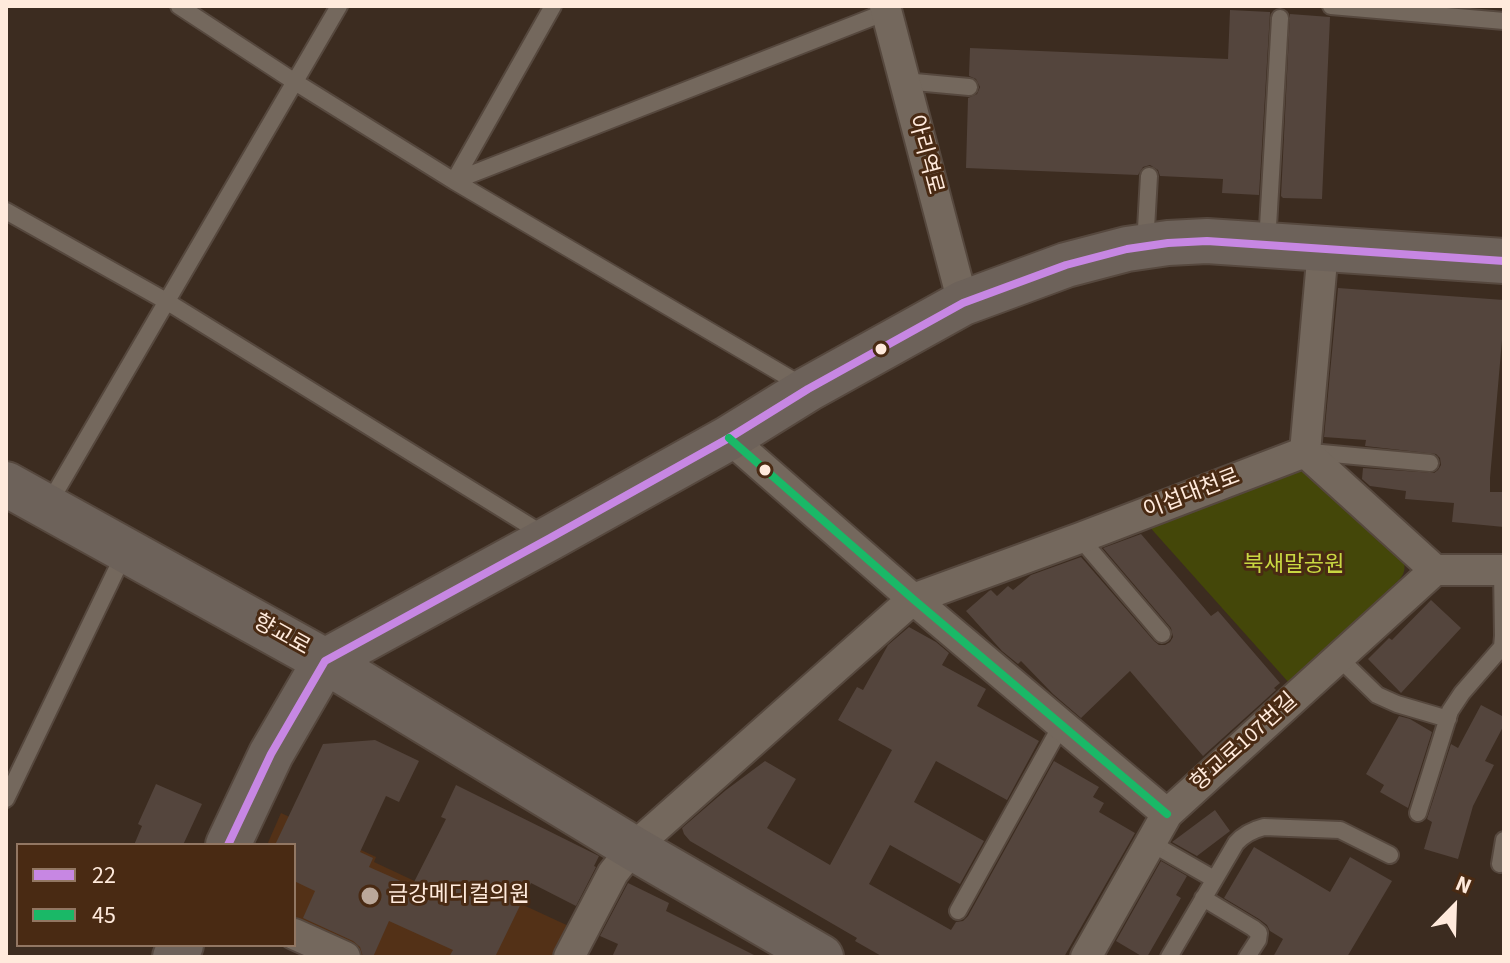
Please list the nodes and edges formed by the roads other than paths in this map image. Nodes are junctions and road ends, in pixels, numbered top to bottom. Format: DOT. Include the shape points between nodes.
graph roads {
  1 [pos="179,6"];
  2 [pos="339,6"];
  3 [pos="553,6"];
  4 [pos="1331,6"];
  5 [pos="885,9"];
  6 [pos="1280,18"];
  7 [pos="1504,21"];
  8 [pos="904,81"];
  9 [pos="295,82"];
  10 [pos="969,87"];
  11 [pos="1149,176"];
  12 [pos="454,181"];
  13 [pos="6,211"];
  14 [pos="1267,245"];
  15 [pos="1145,247"];
  16 [pos="1323,249"];
  17 [pos="1504,261"];
  18 [pos="166,301"];
  19 [pos="963,303"];
  20 [pos="808,389"];
  21 [pos="729,438"];
  22 [pos="1305,452"];
  23 [pos="1430,463"];
  24 [pos="6,484"];
  25 [pos="48,507"];
  26 [pos="550,538"];
  27 [pos="1080,538"];
  28 [pos="125,550"];
  29 [pos="1435,570"];
  30 [pos="1503,570"];
  31 [pos="913,599"];
  32 [pos="1162,634"];
  33 [pos="1339,658"];
  34 [pos="325,661"];
  35 [pos="1448,719"];
  36 [pos="1062,724"];
  37 [pos="12,770"];
  38 [pos="6,799"];
  39 [pos="1418,813"];
  40 [pos="1167,814"];
  41 [pos="1504,840"];
  42 [pos="229,843"];
  43 [pos="1151,843"];
  44 [pos="633,848"];
  45 [pos="1390,855"];
  46 [pos="1500,864"];
  47 [pos="1214,879"];
  48 [pos="1203,898"];
  49 [pos="958,911"];
  50 [pos="296,935"];
  51 [pos="345,957"];
  52 [pos="569,957"];
  53 [pos="821,957"];
  54 [pos="1086,957"];
  55 [pos="1169,957"];
  56 [pos="1247,957"];
  1 -- 9 [label="lane"];
  2 -- 9 [label="lane"];
  3 -- 12 [label="lane"];
  4 -- 7 [label="lane"];
  5 -- 8 [label="street, 아리역로"];
  5 -- 12 [label="lane"];
  6 -- 14 [label="lane"];
  8 -- 10 [label="lane"];
  8 -- 19 [label="street, 아리역로"];
  9 -- 12 [label="lane"];
  9 -- 18 [label="lane"];
  11 -- 15 [label="lane"];
  12 -- 20 [label="lane"];
  13 -- 18 [label="lane"];
  14 -- 15 [label="main road" via="1207,241"];
  14 -- 16 [label="main road"];
  15 -- 19 [label="main road" via="1066,265"];
  16 -- 17 [label="main road"];
  16 -- 22 [label="street"];
  18 -- 25 [label="lane"];
  18 -- 26 [label="lane"];
  19 -- 20 [label="main road"];
  20 -- 21 [label="main road"];
  21 -- 26 [label="main road"];
  21 -- 31 [label="street"];
  22 -- 23 [label="lane, 이섭대천로"];
  22 -- 27 [label="street, 이섭대천로"];
  22 -- 29 [label="street"];
  24 -- 25 [label="main road, 향교로"];
  25 -- 28 [label="main road, 향교로"];
  26 -- 34 [label="main road"];
  27 -- 31 [label="street, 이섭대천로"];
  27 -- 32 [label="lane"];
  28 -- 34 [label="main road, 향교로"];
  28 -- 37 [label="lane"];
  29 -- 30 [label="street"];
  29 -- 33 [label="street, 향교로107번길"];
  30 -- 35 [label="lane" via="1502,647 1456,701"];
  31 -- 36 [label="street"];
  31 -- 44 [label="street"];
  33 -- 35 [label="lane" via="1377,695"];
  33 -- 40 [label="street, 향교로107번길"];
  34 -- 42 [label="main road" via="271,754"];
  34 -- 44 [label="main road, 향교로"];
  35 -- 39 [label="lane"];
  36 -- 40 [label="street"];
  36 -- 49 [label="lane"];
  37 -- 38 [label="lane"];
  40 -- 43 [label="street, 향교로107번길"];
  41 -- 46 [label="lane"];
  43 -- 47 [label="lane"];
  43 -- 54 [label="street, 향교로107번길"];
  44 -- 52 [label="street" via="613,873"];
  44 -- 53 [label="main road, 향교로"];
  45 -- 47 [label="lane" via="1340,830 1264,827 1236,843"];
  47 -- 48 [label="lane"];
  48 -- 55 [label="lane"];
  48 -- 56 [label="lane" via="1259,933"];
  50 -- 51 [label="street"];
}
